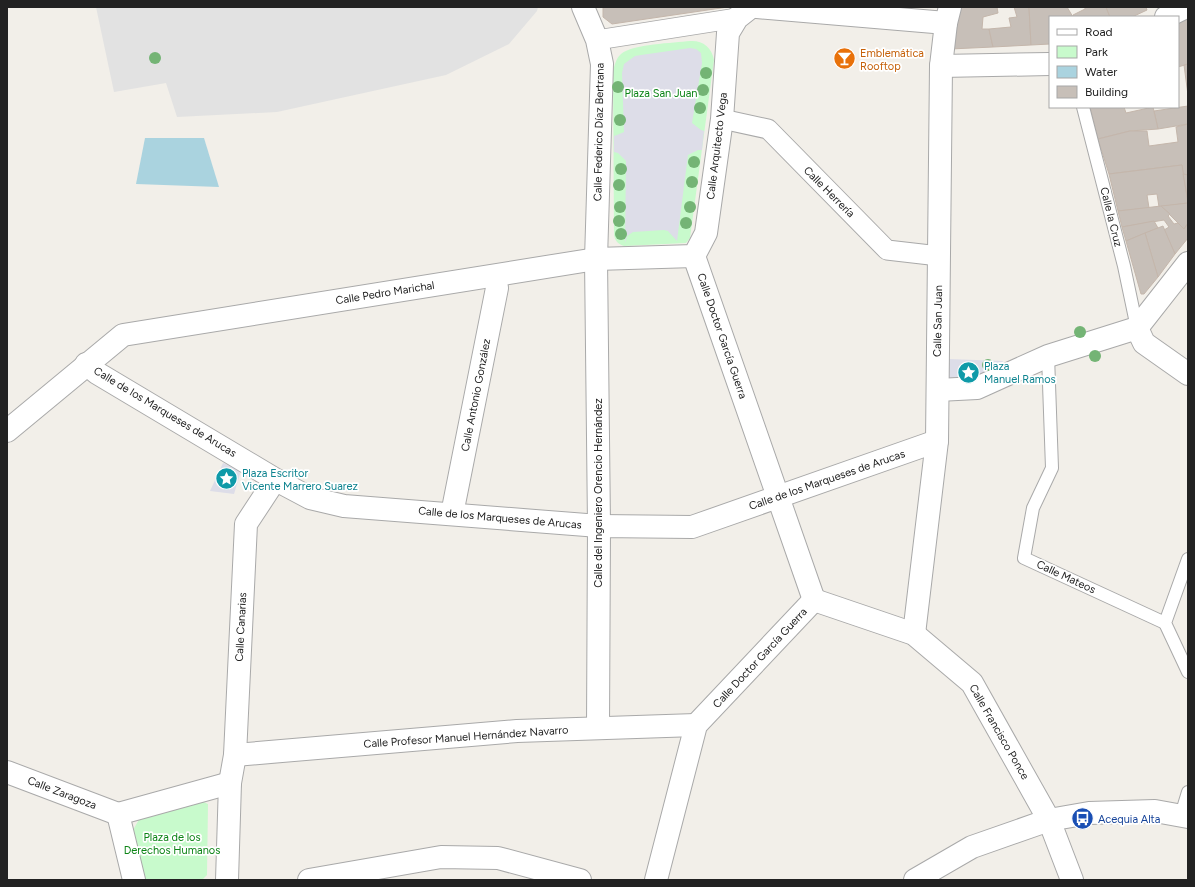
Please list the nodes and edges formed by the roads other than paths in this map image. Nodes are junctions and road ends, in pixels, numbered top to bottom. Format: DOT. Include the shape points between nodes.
graph roads {
  1 [pos="583,7"];
  2 [pos="758,7"];
  3 [pos="1186,7"];
  4 [pos="948,15"];
  5 [pos="1168,16"];
  6 [pos="738,19"];
  7 [pos="597,40"];
  8 [pos="1049,64"];
  9 [pos="941,66"];
  10 [pos="1083,108"];
  11 [pos="722,119"];
  12 [pos="694,256"];
  13 [pos="939,256"];
  14 [pos="596,259"];
  15 [pos="1188,263"];
  16 [pos="495,276"];
  17 [pos="1137,328"];
  18 [pos="1048,356"];
  19 [pos="86,364"];
  20 [pos="1188,374"];
  21 [pos="938,390"];
  22 [pos="7,432"];
  23 [pos="937,441"];
  24 [pos="278,481"];
  25 [pos="778,497"];
  26 [pos="452,514"];
  27 [pos="599,526"];
  28 [pos="1188,559"];
  29 [pos="814,600"];
  30 [pos="1165,623"];
  31 [pos="914,634"];
  32 [pos="1188,672"];
  33 [pos="696,725"];
  34 [pos="598,728"];
  35 [pos="235,755"];
  36 [pos="7,772"];
  37 [pos="230,783"];
  38 [pos="1188,792"];
  39 [pos="118,814"];
  40 [pos="1185,816"];
  41 [pos="1049,820"];
  42 [pos="134,880"];
  43 [pos="227,880"];
  44 [pos="309,880"];
  45 [pos="580,880"];
  46 [pos="656,880"];
  47 [pos="915,880"];
  48 [pos="1072,880"];
  1 -- 7 [label="street, Calle Federico Díaz Bertrana"];
  2 -- 4 [label="street"];
  3 -- 5 [label="street"];
  4 -- 9 [label="street, Calle San Juan"];
  6 -- 7 [label="street"];
  6 -- 11 [label="street, Calle Arquitecto Vega"];
  7 -- 14 [label="street, Calle Federico Díaz Bertrana" via="602,64"];
  8 -- 9 [label="street"];
  9 -- 13 [label="street, Calle San Juan"];
  10 -- 17 [label="lane, Calle la Cruz" via="1124,266"];
  11 -- 12 [label="street, Calle Arquitecto Vega" via="706,233"];
  11 -- 13 [label="street, Calle Herrería" via="768,129 887,250"];
  12 -- 14 [label="street, Calle Pedro Marichal"];
  12 -- 25 [label="street, Calle Doctor García Guerra"];
  13 -- 21 [label="street, Calle San Juan"];
  14 -- 16 [label="street, Calle Pedro Marichal"];
  14 -- 27 [label="street, Calle del Ingeniero Orencio Hernández"];
  15 -- 17 [label="street"];
  16 -- 19 [label="street, Calle Pedro Marichal" via="122,335"];
  16 -- 26 [label="street, Calle Antonio González" via="497,288"];
  17 -- 18 [label="street"];
  17 -- 20 [label="street" via="1144,343"];
  18 -- 21 [label="street" via="977,388"];
  18 -- 30 [label="lane, Calle Mateos" via="1052,468 1033,508 1024,558"];
  19 -- 22 [label="street, Calle Pedro Marichal"];
  19 -- 24 [label="street, Calle de los Marqueses de Arucas"];
  21 -- 23 [label="street, Calle San Juan"];
  23 -- 25 [label="street, Calle de los Marqueses de Arucas"];
  23 -- 31 [label="street, Calle San Juan"];
  24 -- 26 [label="street, Calle de los Marqueses de Arucas" via="310,498 344,506"];
  24 -- 35 [label="street, Calle Canarias" via="271,486 246,524"];
  25 -- 27 [label="street, Calle de los Marqueses de Arucas" via="692,527"];
  25 -- 29 [label="street, Calle Doctor García Guerra"];
  26 -- 27 [label="street, Calle de los Marqueses de Arucas"];
  27 -- 34 [label="street, Calle del Ingeniero Orencio Hernández"];
  28 -- 30 [label="lane"];
  29 -- 31 [label="street, Calle Francisco Ponce"];
  29 -- 33 [label="street, Calle Doctor García Guerra"];
  30 -- 32 [label="lane"];
  31 -- 41 [label="street, Calle Francisco Ponce" via="972,683"];
  33 -- 34 [label="street, Calle Profesor Manuel Hernández Navarro"];
  33 -- 46 [label="street, Calle Doctor García Guerra"];
  34 -- 35 [label="street, Calle Profesor Manuel Hernández Navarro" via="517,731"];
  35 -- 37 [label="street, Calle Canarias"];
  36 -- 39 [label="street, Calle Zaragoza"];
  37 -- 39 [label="street"];
  37 -- 43 [label="street"];
  38 -- 40 [label="lane"];
  39 -- 42 [label="street"];
  40 -- 41 [label="street" via="1155,811 1090,813"];
  41 -- 47 [label="street" via="972,847"];
  41 -- 48 [label="street, Calle Francisco Ponce"];
  44 -- 45 [label="street" via="441,857 498,858"];
}
